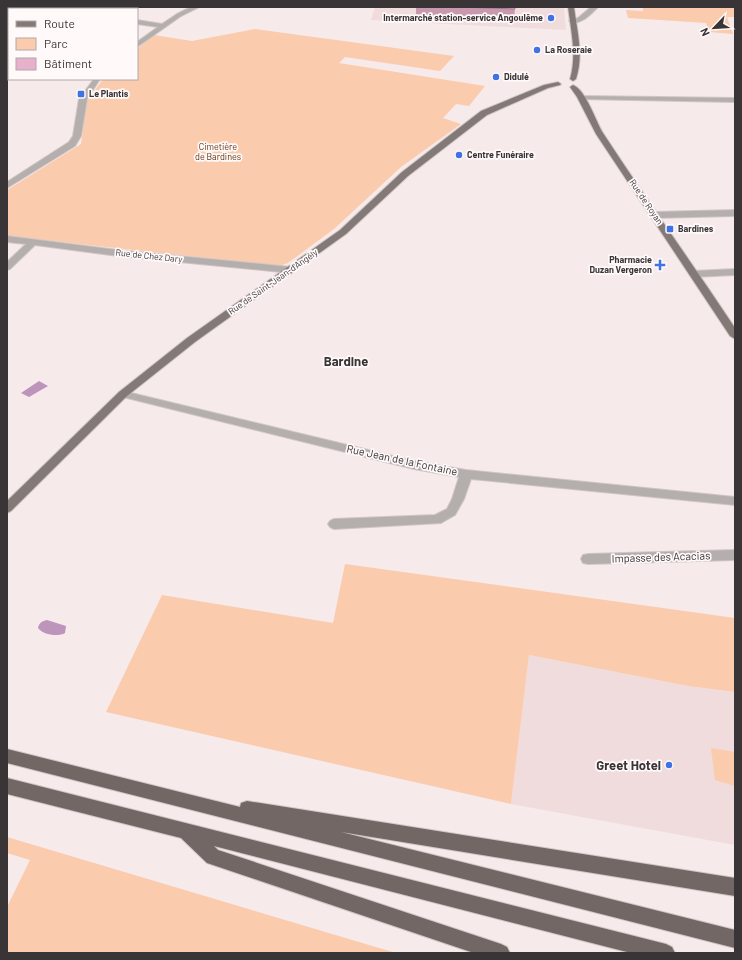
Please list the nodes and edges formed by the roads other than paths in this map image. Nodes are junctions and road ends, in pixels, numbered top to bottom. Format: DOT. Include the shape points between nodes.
graph roads {
  1 [pos="196,7"];
  2 [pos="571,7"];
  3 [pos="595,7"];
  4 [pos="572,21"];
  5 [pos="138,22"];
  6 [pos="163,26"];
  7 [pos="138,44"];
  8 [pos="96,80"];
  9 [pos="567,82"];
  10 [pos="581,98"];
  11 [pos="650,99"];
  12 [pos="735,100"];
  13 [pos="735,103"];
  14 [pos="7,186"];
  15 [pos="735,213"];
  16 [pos="654,215"];
  17 [pos="7,240"];
  18 [pos="32,242"];
  19 [pos="7,267"];
  20 [pos="291,270"];
  21 [pos="735,272"];
  22 [pos="694,274"];
  23 [pos="735,336"];
  24 [pos="123,394"];
  25 [pos="466,474"];
  26 [pos="735,502"];
  27 [pos="7,508"];
  28 [pos="334,524"];
  29 [pos="735,555"];
  30 [pos="588,559"];
  31 [pos="7,756"];
  32 [pos="7,786"];
  33 [pos="171,797"];
  34 [pos="185,832"];
  35 [pos="735,887"];
  36 [pos="735,939"];
  37 [pos="501,953"];
  38 [pos="666,953"];
  1 -- 6 [label="street"];
  2 -- 4 [label="main road"];
  3 -- 4 [label="street" via="580,20"];
  4 -- 9 [label="main road" via="577,69"];
  5 -- 6 [label="street"];
  6 -- 7 [label="street"];
  8 -- 14 [label="street" via="83,99 77,136 72,144"];
  9 -- 10 [label="main road, Rue de Royan"];
  9 -- 20 [label="main road, Rue de Saint-Jean-d'Angély" via="546,86 484,113 404,174 343,232"];
  10 -- 11 [label="street"];
  10 -- 16 [label="main road, Rue de Royan" via="592,122"];
  11 -- 12 [label="street"];
  11 -- 13 [label="street" via="653,103 661,104"];
  15 -- 16 [label="street"];
  16 -- 22 [label="main road, Rue de Royan"];
  17 -- 18 [label="street, Rue de Chez Dary"];
  18 -- 19 [label="street"];
  18 -- 20 [label="street, Rue de Chez Dary"];
  20 -- 24 [label="main road, Rue de Saint-Jean-d'Angély" via="191,340"];
  21 -- 22 [label="street"];
  22 -- 23 [label="main road, Rue de Royan"];
  24 -- 25 [label="street, Rue Jean de la Fontaine" via="414,465"];
  24 -- 27 [label="main road, Rue de Saint-Jean-d'Angély"];
  25 -- 26 [label="street, Rue Jean de la Fontaine"];
  25 -- 28 [label="street" via="451,512 437,520"];
  29 -- 30 [label="street, Impasse des Acacias"];
  31 -- 33 [label="highway"];
  32 -- 34 [label="highway"];
  33 -- 35 [label="highway"];
  33 -- 36 [label="highway"];
  34 -- 37 [label="highway" via="214,857"];
  34 -- 38 [label="highway"];
}
